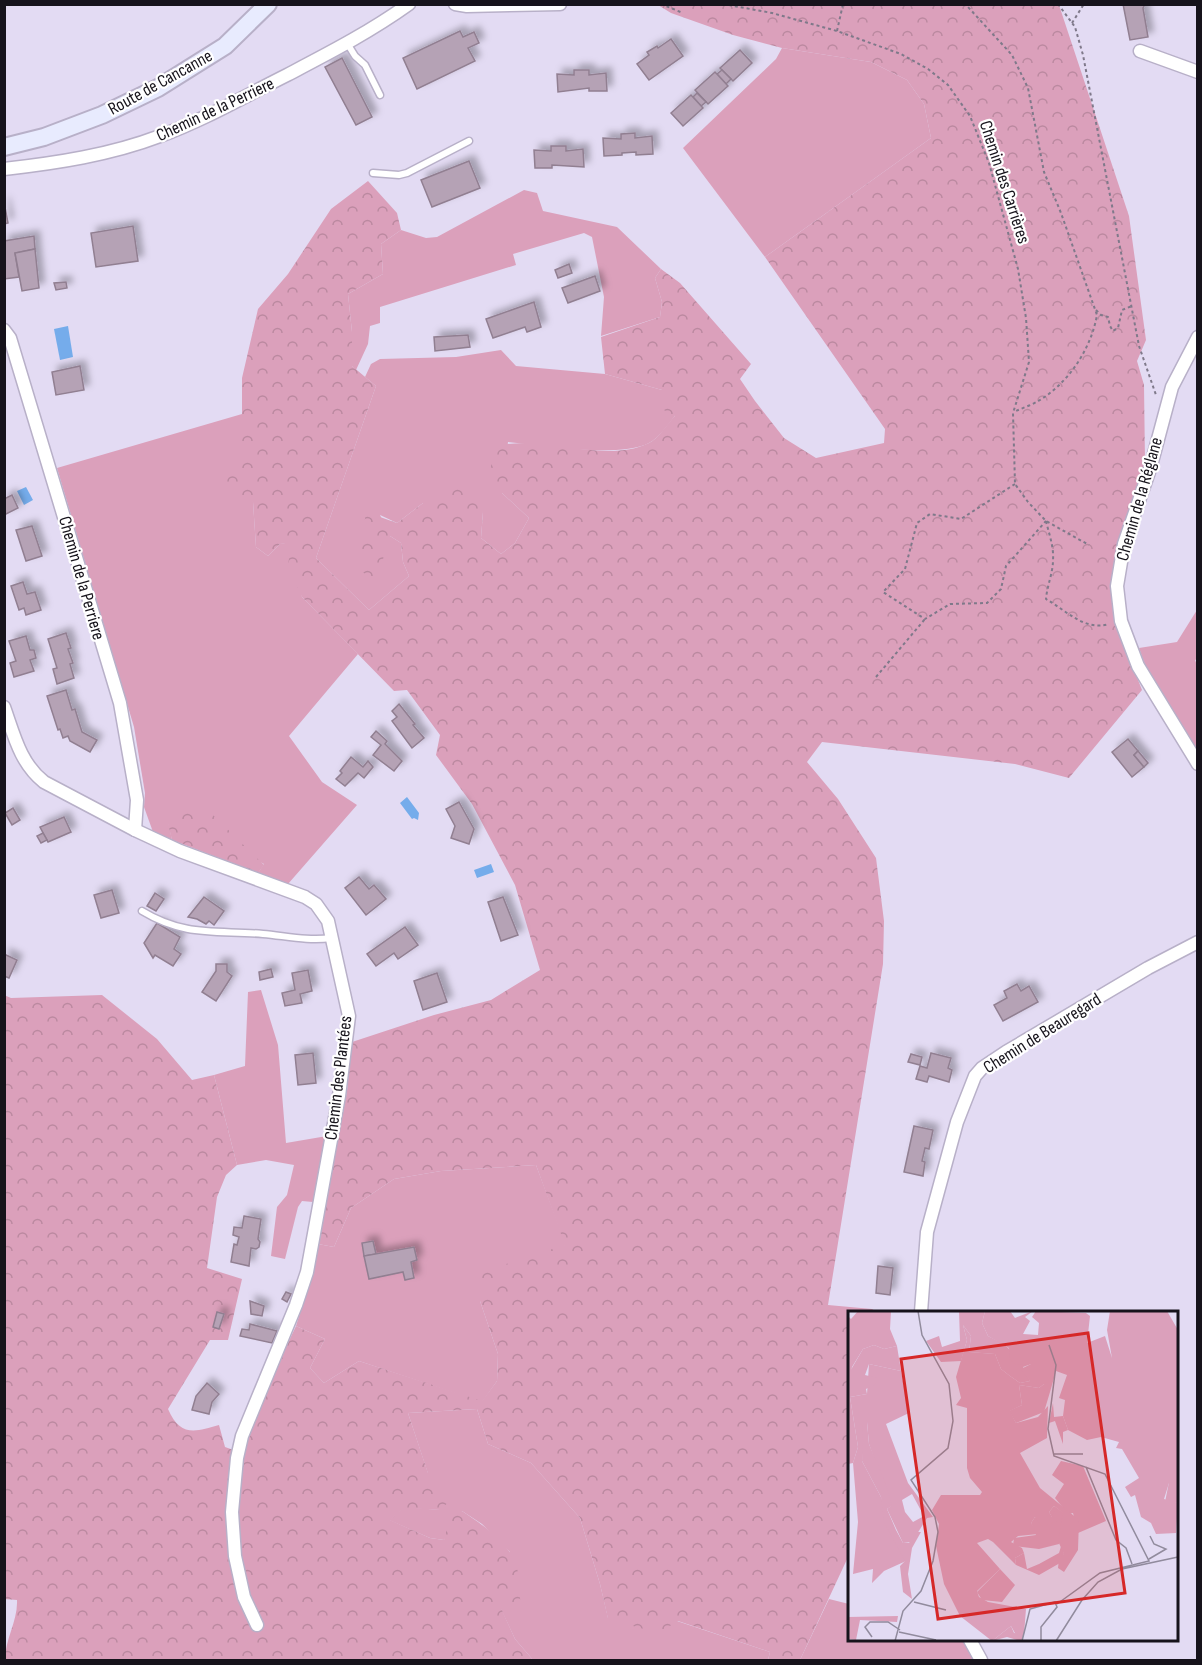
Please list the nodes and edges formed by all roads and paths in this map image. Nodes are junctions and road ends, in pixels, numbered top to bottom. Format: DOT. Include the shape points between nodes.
graph roads {
  1 [pos="268,4"];
  2 [pos="409,4"];
  3 [pos="455,4"];
  4 [pos="560,4"];
  5 [pos="661,4"];
  6 [pos="723,4"];
  7 [pos="843,4"];
  8 [pos="963,4"];
  9 [pos="1058,4"];
  10 [pos="1084,4"];
  11 [pos="669,6"];
  12 [pos="683,13"];
  13 [pos="1072,23"];
  14 [pos="837,31"];
  15 [pos="347,43"];
  16 [pos="1140,51"];
  17 [pos="1197,72"];
  18 [pos="380,95"];
  19 [pos="469,141"];
  20 [pos="4,147"];
  21 [pos="4,169"];
  22 [pos="373,173"];
  23 [pos="1132,306"];
  24 [pos="1095,308"];
  25 [pos="4,330"];
  26 [pos="1197,337"];
  27 [pos="1164,411"];
  28 [pos="1013,413"];
  29 [pos="1015,484"];
  30 [pos="1046,521"];
  31 [pos="1089,545"];
  32 [pos="925,619"];
  33 [pos="1121,621"];
  34 [pos="876,677"];
  35 [pos="4,707"];
  36 [pos="1197,764"];
  37 [pos="135,831"];
  38 [pos="142,911"];
  39 [pos="332,938"];
  40 [pos="1197,942"];
  41 [pos="921,1311"];
  42 [pos="257,1625"];
  43 [pos="971,1641"];
  44 [pos="981,1660"];
  1 -- 20 [label="main road, Route de Cancanne" via="225,46 158,88 44,137"];
  2 -- 15 [label="street, Chemin de la Perriere"];
  3 -- 4 [label="street"];
  5 -- 11 [label="path"];
  6 -- 14 [label="path, Chemin des Carrières"];
  7 -- 14 [label="path"];
  8 -- 24 [label="path" via="1012,55 1028,88 1039,157"];
  9 -- 13 [label="path"];
  10 -- 13 [label="path"];
  11 -- 12 [label="path"];
  13 -- 23 [label="path" via="1083,55"];
  14 -- 28 [label="path, Chemin des Carrières" via="901,54 928,69 948,85 970,116 992,173 1018,269 1026,318 1029,362"];
  15 -- 18 [label="lane" via="365,65"];
  15 -- 21 [label="street, Chemin de la Perriere" via="224,108 159,136 81,157"];
  16 -- 17 [label="street"];
  19 -- 22 [label="lane" via="408,173"];
  23 -- 24 [label="path" via="1122,310 1118,328 1113,331 1108,317"];
  23 -- 27 [label="path" via="1139,346"];
  24 -- 28 [label="path" via="1094,333 1074,370 1041,399"];
  25 -- 37 [label="street, Chemin de la Perriere" via="10,338 120,703 137,800"];
  26 -- 27 [label="street, Chemin de la Réglane"];
  27 -- 33 [label="street, Chemin de la Réglane" via="1119,568"];
  28 -- 29 [label="path, Chemin des Carrières"];
  29 -- 30 [label="path"];
  29 -- 32 [label="path" via="961,519 930,514 917,523 905,568 883,592"];
  30 -- 31 [label="path"];
  30 -- 32 [label="path" via="1006,566 1001,589 987,603 950,604"];
  30 -- 33 [label="path" via="1053,561 1046,599 1077,620 1097,627"];
  32 -- 34 [label="path"];
  33 -- 36 [label="street, Chemin de la Réglane" via="1138,666"];
  35 -- 37 [label="street, Chemin des Plantées" via="24,761 33,773"];
  37 -- 39 [label="street, Chemin des Plantées" via="305,897 324,912"];
  38 -- 39 [label="lane" via="193,931"];
  39 -- 42 [label="street, Chemin des Plantées" via="349,1016 311,1252 296,1305 242,1436 232,1493 240,1578"];
  40 -- 41 [label="street, Chemin de Beauregard" via="1006,1052 975,1076 957,1122 927,1232"];
  43 -- 44 [label="street"];
}
